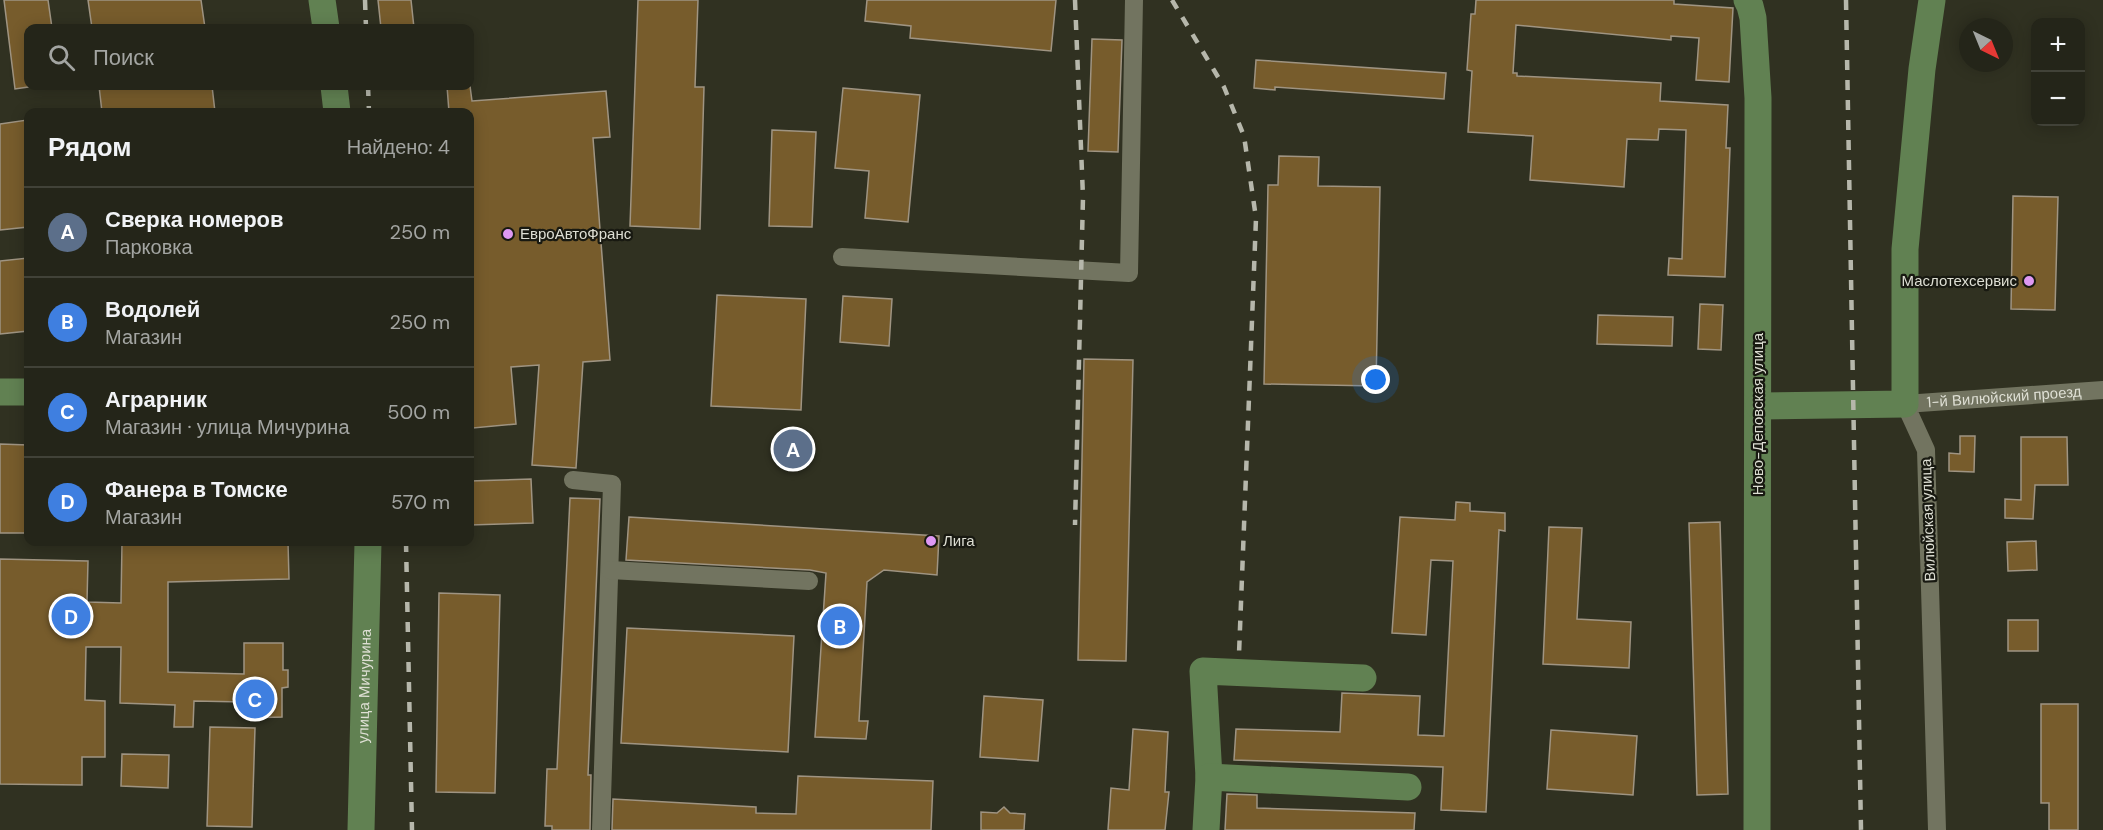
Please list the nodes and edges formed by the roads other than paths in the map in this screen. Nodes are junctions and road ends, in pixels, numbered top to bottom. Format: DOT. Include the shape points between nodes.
graph roads {
  1 [pos="322,0"];
  2 [pos="1134,0"];
  3 [pos="1747,0"];
  4 [pos="1932,0"];
  5 [pos="325,24"];
  6 [pos="334,90"];
  7 [pos="337,108"];
  8 [pos="842,257"];
  9 [pos="2103,390"];
  10 [pos="0,392"];
  11 [pos="24,392"];
  12 [pos="1905,404"];
  13 [pos="1759,406"];
  14 [pos="573,480"];
  15 [pos="368,546"];
  16 [pos="610,570"];
  17 [pos="808,581"];
  18 [pos="1363,678"];
  19 [pos="1209,777"];
  20 [pos="1408,787"];
  21 [pos="361,830"];
  22 [pos="601,830"];
  23 [pos="1206,830"];
  24 [pos="1757,830"];
  25 [pos="1937,830"];
  1 -- 5 [label="street"];
  2 -- 8 [label="street" via="1129,273"];
  3 -- 13 [label="street, Ново-Деповская улица" via="1753,18 1758,98"];
  4 -- 12 [label="street, Вилюйская улица" via="1905,249"];
  6 -- 7 [label="street"];
  9 -- 12 [label="street, 1-й Вилюйский проезд"];
  10 -- 11 [label="street"];
  12 -- 13 [label="street"];
  12 -- 25 [label="street, Вилюйская улица" via="1926,450"];
  13 -- 24 [label="street, Ново-Деповская улица"];
  14 -- 16 [label="street" via="612,484"];
  15 -- 21 [label="street, улица Мичурина"];
  16 -- 17 [label="street"];
  16 -- 22 [label="street"];
  18 -- 19 [label="street" via="1203,671"];
  19 -- 20 [label="street"];
  19 -- 23 [label="street"];
}
